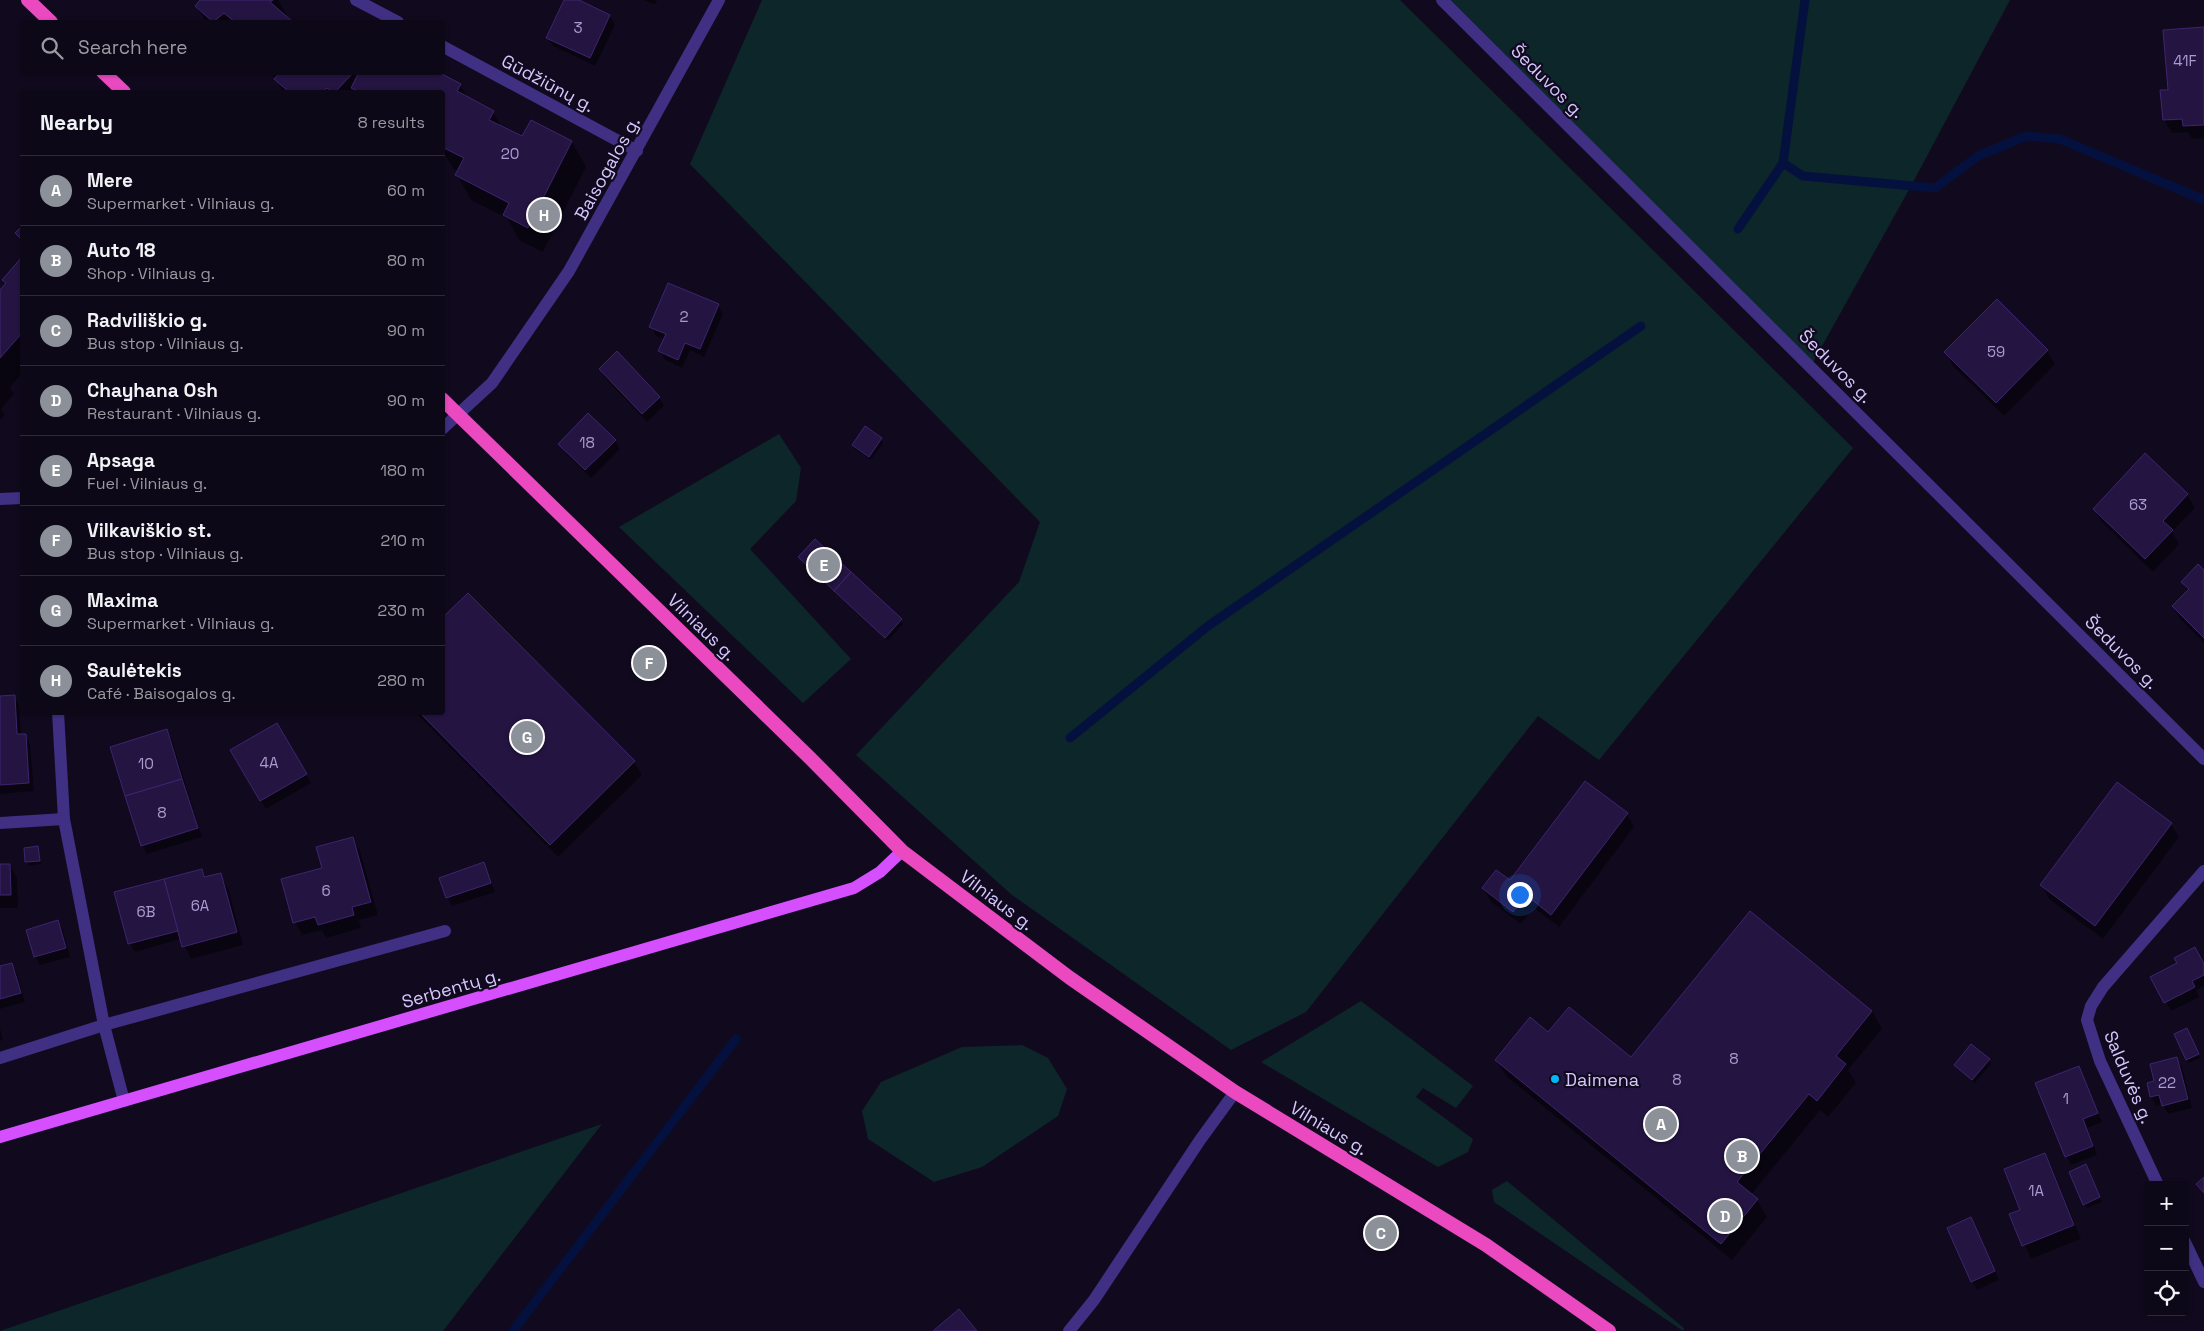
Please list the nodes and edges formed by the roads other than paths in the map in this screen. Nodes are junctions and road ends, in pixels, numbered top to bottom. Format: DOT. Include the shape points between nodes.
graph roads {
  1 [pos="28,0"];
  2 [pos="356,0"];
  3 [pos="719,0"];
  4 [pos="1442,0"];
  5 [pos="49,20"];
  6 [pos="394,20"];
  7 [pos="445,48"];
  8 [pos="107,75"];
  9 [pos="122,90"];
  10 [pos="637,150"];
  11 [pos="445,402"];
  12 [pos="459,415"];
  13 [pos="445,427"];
  14 [pos="20,498"];
  15 [pos="0,499"];
  16 [pos="58,715"];
  17 [pos="2204,759"];
  18 [pos="64,819"];
  19 [pos="0,823"];
  20 [pos="902,851"];
  21 [pos="2204,871"];
  22 [pos="445,931"];
  23 [pos="104,1025"];
  24 [pos="0,1058"];
  25 [pos="1235,1092"];
  26 [pos="124,1101"];
  27 [pos="0,1137"];
  28 [pos="2156,1181"];
  29 [pos="2189,1250"];
  30 [pos="2204,1282"];
  31 [pos="1068,1331"];
  32 [pos="1609,1331"];
  1 -- 5 [label="highway"];
  2 -- 6 [label="street"];
  3 -- 10 [label="street, Baisogalos g."];
  4 -- 17 [label="street, Šeduvos g."];
  7 -- 10 [label="street, Gūdžiūnų g."];
  8 -- 9 [label="highway"];
  10 -- 12 [label="street, Baisogalos g." via="569,271 492,383"];
  11 -- 12 [label="highway, Vilniaus g."];
  12 -- 13 [label="street, Baisogalos g."];
  12 -- 20 [label="highway, Vilniaus g."];
  14 -- 15 [label="street"];
  16 -- 18 [label="street"];
  18 -- 19 [label="street"];
  18 -- 23 [label="street"];
  20 -- 25 [label="highway, Vilniaus g." via="1070,978"];
  20 -- 26 [label="main road, Serbentų g." via="880,872 854,888"];
  21 -- 28 [label="street, Salduvės g." via="2103,987 2087,1020 2100,1061"];
  22 -- 23 [label="street"];
  23 -- 24 [label="street"];
  23 -- 26 [label="street"];
  25 -- 31 [label="street" via="1094,1300"];
  25 -- 32 [label="highway, Vilniaus g." via="1486,1245"];
  26 -- 27 [label="main road, Serbentų g."];
  29 -- 30 [label="street"];
}
